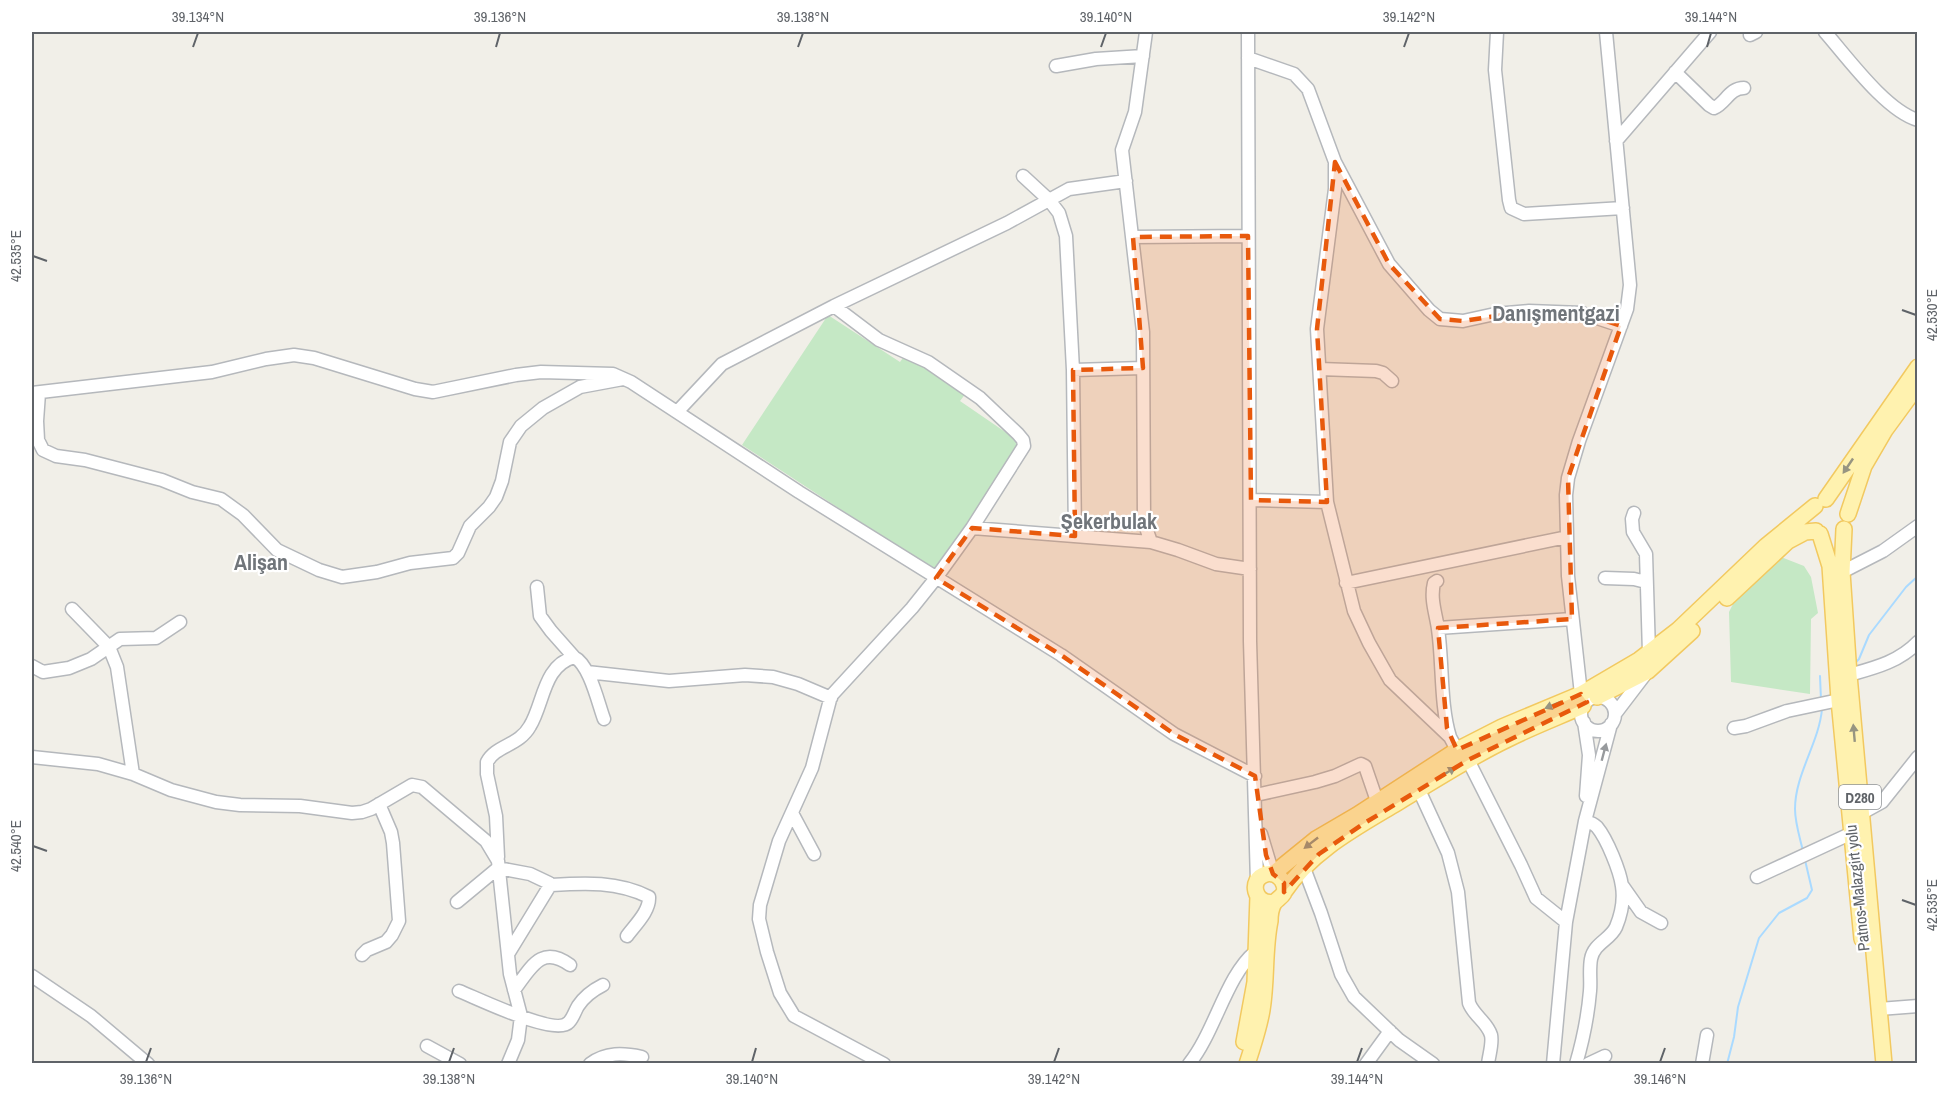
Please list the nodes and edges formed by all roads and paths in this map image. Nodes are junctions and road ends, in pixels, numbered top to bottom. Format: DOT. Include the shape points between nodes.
graph roads {
  1 [pos="1146,32"];
  2 [pos="1248,32"];
  3 [pos="1497,32"];
  4 [pos="1606,32"];
  5 [pos="1710,32"];
  6 [pos="1825,32"];
  7 [pos="1143,56"];
  8 [pos="1248,58"];
  9 [pos="1056,66"];
  10 [pos="1675,72"];
  11 [pos="1744,88"];
  12 [pos="1917,120"];
  13 [pos="1616,141"];
  14 [pos="1335,162"];
  15 [pos="1023,176"];
  16 [pos="1126,181"];
  17 [pos="1049,200"];
  18 [pos="1623,208"];
  19 [pos="1248,236"];
  20 [pos="1133,237"];
  21 [pos="834,306"];
  22 [pos="1621,326"];
  23 [pos="1917,367"];
  24 [pos="1143,368"];
  25 [pos="1320,369"];
  26 [pos="1073,370"];
  27 [pos="624,378"];
  28 [pos="1392,381"];
  29 [pos="1917,385"];
  30 [pos="35,393"];
  31 [pos="677,412"];
  32 [pos="1251,500"];
  33 [pos="1326,502"];
  34 [pos="1820,503"];
  35 [pos="1634,513"];
  36 [pos="1848,514"];
  37 [pos="1917,526"];
  38 [pos="972,528"];
  39 [pos="1844,529"];
  40 [pos="1818,532"];
  41 [pos="1075,536"];
  42 [pos="1567,537"];
  43 [pos="1151,542"];
  44 [pos="1250,569"];
  45 [pos="1842,572"];
  46 [pos="936,578"];
  47 [pos="1605,578"];
  48 [pos="1437,581"];
  49 [pos="1646,582"];
  50 [pos="1346,583"];
  51 [pos="537,587"];
  52 [pos="72,609"];
  53 [pos="1572,620"];
  54 [pos="180,622"];
  55 [pos="1438,628"];
  56 [pos="1917,642"];
  57 [pos="108,647"];
  58 [pos="1649,653"];
  59 [pos="574,657"];
  60 [pos="32,666"];
  61 [pos="1648,671"];
  62 [pos="587,672"];
  63 [pos="1849,675"];
  64 [pos="831,698"];
  65 [pos="1587,700"];
  66 [pos="1826,703"];
  67 [pos="1613,719"];
  68 [pos="604,720"];
  69 [pos="1584,722"];
  70 [pos="1734,728"];
  71 [pos="1458,749"];
  72 [pos="32,757"];
  73 [pos="1917,757"];
  74 [pos="133,774"];
  75 [pos="1255,776"];
  76 [pos="1419,790"];
  77 [pos="1256,801"];
  78 [pos="1377,801"];
  79 [pos="379,804"];
  80 [pos="792,813"];
  81 [pos="1862,813"];
  82 [pos="1585,820"];
  83 [pos="1852,834"];
  84 [pos="813,854"];
  85 [pos="498,865"];
  86 [pos="1304,868"];
  87 [pos="1273,874"];
  88 [pos="1757,877"];
  89 [pos="550,885"];
  90 [pos="1622,885"];
  91 [pos="1257,889"];
  92 [pos="1313,891"];
  93 [pos="1280,897"];
  94 [pos="457,902"];
  95 [pos="1566,922"];
  96 [pos="1661,923"];
  97 [pos="627,936"];
  98 [pos="1256,952"];
  99 [pos="362,955"];
  100 [pos="507,955"];
  101 [pos="570,965"];
  102 [pos="32,976"];
  103 [pos="603,984"];
  104 [pos="514,990"];
  105 [pos="459,991"];
  106 [pos="1917,1006"];
  107 [pos="1879,1009"];
  108 [pos="521,1016"];
  109 [pos="1390,1031"];
  110 [pos="1707,1035"];
  111 [pos="427,1046"];
  112 [pos="1605,1056"];
  113 [pos="642,1057"];
  114 [pos="148,1064"];
  115 [pos="460,1064"];
  116 [pos="508,1064"];
  117 [pos="590,1064"];
  118 [pos="884,1064"];
  119 [pos="1189,1064"];
  120 [pos="1237,1064"];
  121 [pos="1247,1064"];
  122 [pos="1366,1064"];
  123 [pos="1433,1064"];
  124 [pos="1488,1064"];
  125 [pos="1553,1064"];
  126 [pos="1576,1064"];
  127 [pos="1588,1064"];
  128 [pos="1702,1064"];
  129 [pos="1875,1064"];
  130 [pos="1884,1064"];
  1 -- 7 [label="street"];
  2 -- 8 [label="street"];
  3 -- 18 [label="street" via="1496,70 1511,208 1524,214"];
  4 -- 13 [label="street"];
  5 -- 10 [label="street"];
  6 -- 12 [label="street" via="1895,108"];
  7 -- 9 [label="street"];
  7 -- 16 [label="street" via="1134,112 1122,150"];
  8 -- 14 [label="street" via="1294,74 1308,89"];
  8 -- 19 [label="street"];
  10 -- 11 [label="street" via="1714,108 1734,90"];
  10 -- 13 [label="street"];
  13 -- 18 [label="street"];
  14 -- 22 [label="street" via="1389,264 1440,319 1463,321 1529,311 1572,312"];
  14 -- 25 [label="street" via="1317,329"];
  15 -- 17 [label="street"];
  16 -- 17 [label="street" via="1069,189"];
  16 -- 20 [label="street"];
  17 -- 21 [label="street"];
  17 -- 26 [label="street" via="1059,213 1066,236"];
  18 -- 22 [label="street" via="1630,285"];
  19 -- 20 [label="street"];
  19 -- 32 [label="street"];
  20 -- 24 [label="street"];
  21 -- 31 [label="street" via="722,364"];
  21 -- 38 [label="street" via="879,340 928,362 980,398 1023,440 1021,454"];
  22 -- 42 [label="street" via="1573,458 1566,495"];
  23 -- 34 [label="main road, one-way"];
  24 -- 26 [label="street"];
  24 -- 43 [label="street" via="1143,509"];
  25 -- 28 [label="street" via="1376,371"];
  25 -- 33 [label="street"];
  26 -- 41 [label="street"];
  27 -- 30 [label="street" via="613,374 541,372 433,392 294,355 218,371"];
  27 -- 30 [label="street" via="580,387 521,426 510,442 500,489 470,526 453,558 342,577 277,550 243,514 221,499 43,450 38,440"];
  27 -- 31 [label="street"];
  29 -- 36 [label="main road, D280" via="1864,466"];
  31 -- 46 [label="street"];
  32 -- 33 [label="street"];
  32 -- 44 [label="street"];
  33 -- 50 [label="street"];
  34 -- 36 [label="main road" via="1832,499 1843,504"];
  34 -- 40 [label="main road, D280" via="1811,521"];
  34 -- 58 [label="main road" via="1766,546"];
  35 -- 49 [label="street" via="1633,532 1646,554"];
  36 -- 39 [label="main road, D280"];
  37 -- 45 [label="street" via="1883,551"];
  38 -- 41 [label="street"];
  38 -- 46 [label="street"];
  39 -- 40 [label="main road" via="1836,536"];
  39 -- 45 [label="main road, D280"];
  40 -- 61 [label="main road" via="1805,532 1788,541"];
  40 -- 66 [label="main road, Patnos-Malazgirt yolu / D280" via="1830,566"];
  41 -- 43 [label="street"];
  42 -- 50 [label="street"];
  42 -- 53 [label="street"];
  43 -- 44 [label="street" via="1216,564"];
  44 -- 75 [label="street"];
  45 -- 63 [label="main road, D280"];
  46 -- 64 [label="street"];
  46 -- 75 [label="street" via="1061,655 1174,734"];
  47 -- 49 [label="street"];
  48 -- 55 [label="street" via="1432,596"];
  49 -- 58 [label="street"];
  50 -- 71 [label="street" via="1353,611 1390,680"];
  51 -- 59 [label="street" via="540,616"];
  52 -- 57 [label="street"];
  53 -- 55 [label="street"];
  53 -- 65 [label="street"];
  54 -- 57 [label="street" via="161,636 120,639"];
  55 -- 71 [label="street" via="1446,716"];
  56 -- 63 [label="street" via="1895,660"];
  57 -- 60 [label="street" via="69,668 43,672"];
  57 -- 74 [label="street" via="117,667"];
  58 -- 65 [label="main road"];
  59 -- 62 [label="street"];
  59 -- 85 [label="street" via="552,673 525,734 487,762 496,816"];
  61 -- 65 [label="main road"];
  61 -- 67 [label="street"];
  62 -- 64 [label="street" via="669,681 745,675 773,677"];
  62 -- 68 [label="street"];
  81 -- 63 [label="main road, D280, one-way"];
  64 -- 80 [label="street" via="812,768"];
  65 -- 67 [label="street" via="1608,700 1614,709"];
  65 -- 69 [label="street" via="1581,711"];
  65 -- 71 [label="main road" via="1502,727"];
  66 -- 70 [label="street"];
  66 -- 83 [label="main road, Patnos-Malazgirt yolu / D280"];
  67 -- 69 [label="street" via="1597,731"];
  82 -- 67 [label="street, one-way"];
  69 -- 82 [label="street" via="1589,755"];
  76 -- 71 [label="main road, one-way"];
  71 -- 78 [label="main road"];
  71 -- 95 [label="street" via="1536,898"];
  72 -- 74 [label="street" via="98,764"];
  73 -- 81 [label="street" via="1882,802"];
  74 -- 79 [label="street" via="171,790 231,804 300,806 352,813"];
  75 -- 77 [label="street"];
  76 -- 86 [label="main road" via="1338,840"];
  76 -- 124 [label="street" via="1448,853 1458,892 1469,1003 1491,1035"];
  77 -- 78 [label="street" via="1360,764 1365,766"];
  77 -- 87 [label="street"];
  77 -- 91 [label="street"];
  78 -- 87 [label="main road, one-way" via="1316,838"];
  79 -- 85 [label="street" via="412,785 422,787 486,841"];
  79 -- 99 [label="street" via="393,843 399,921 386,942"];
  80 -- 84 [label="street"];
  80 -- 118 [label="street" via="778,841 759,919 780,993 794,1016"];
  81 -- 107 [label="main road, D280"];
  82 -- 90 [label="street" via="1601,833"];
  82 -- 95 [label="street"];
  83 -- 88 [label="street"];
  83 -- 129 [label="main road, Patnos-Malazgirt yolu / D280"];
  85 -- 89 [label="street" via="542,878"];
  85 -- 94 [label="street"];
  85 -- 100 [label="street"];
  86 -- 92 [label="street"];
  86 -- 93 [label="main road"];
  87 -- 91 [label="main road" via="1263,875"];
  87 -- 93 [label="main road" via="1285,888"];
  89 -- 97 [label="street" via="600,883 649,897"];
  89 -- 100 [label="street"];
  90 -- 96 [label="street" via="1641,912"];
  90 -- 126 [label="street" via="1622,907 1616,926 1592,954 1590,990"];
  91 -- 93 [label="main road" via="1265,902"];
  91 -- 98 [label="main road"];
  92 -- 93 [label="street" via="1300,886"];
  92 -- 109 [label="street" via="1341,974 1354,997"];
  93 -- 121 [label="main road" via="1269,922 1262,1009"];
  95 -- 125 [label="street"];
  98 -- 119 [label="street" via="1240,968"];
  98 -- 120 [label="main road" via="1255,982"];
  100 -- 104 [label="street"];
  101 -- 104 [label="street" via="560,957 546,957 534,964"];
  102 -- 114 [label="street" via="91,1016"];
  103 -- 108 [label="street" via="583,999 566,1025 549,1025"];
  104 -- 108 [label="street"];
  105 -- 108 [label="street"];
  106 -- 107 [label="street"];
  107 -- 130 [label="main road, D280"];
  108 -- 116 [label="street" via="518,1040"];
  109 -- 122 [label="street"];
  109 -- 123 [label="street"];
  110 -- 128 [label="street"];
  111 -- 115 [label="street"];
  112 -- 127 [label="street"];
  113 -- 117 [label="street" via="610,1054 599,1056"];
}
